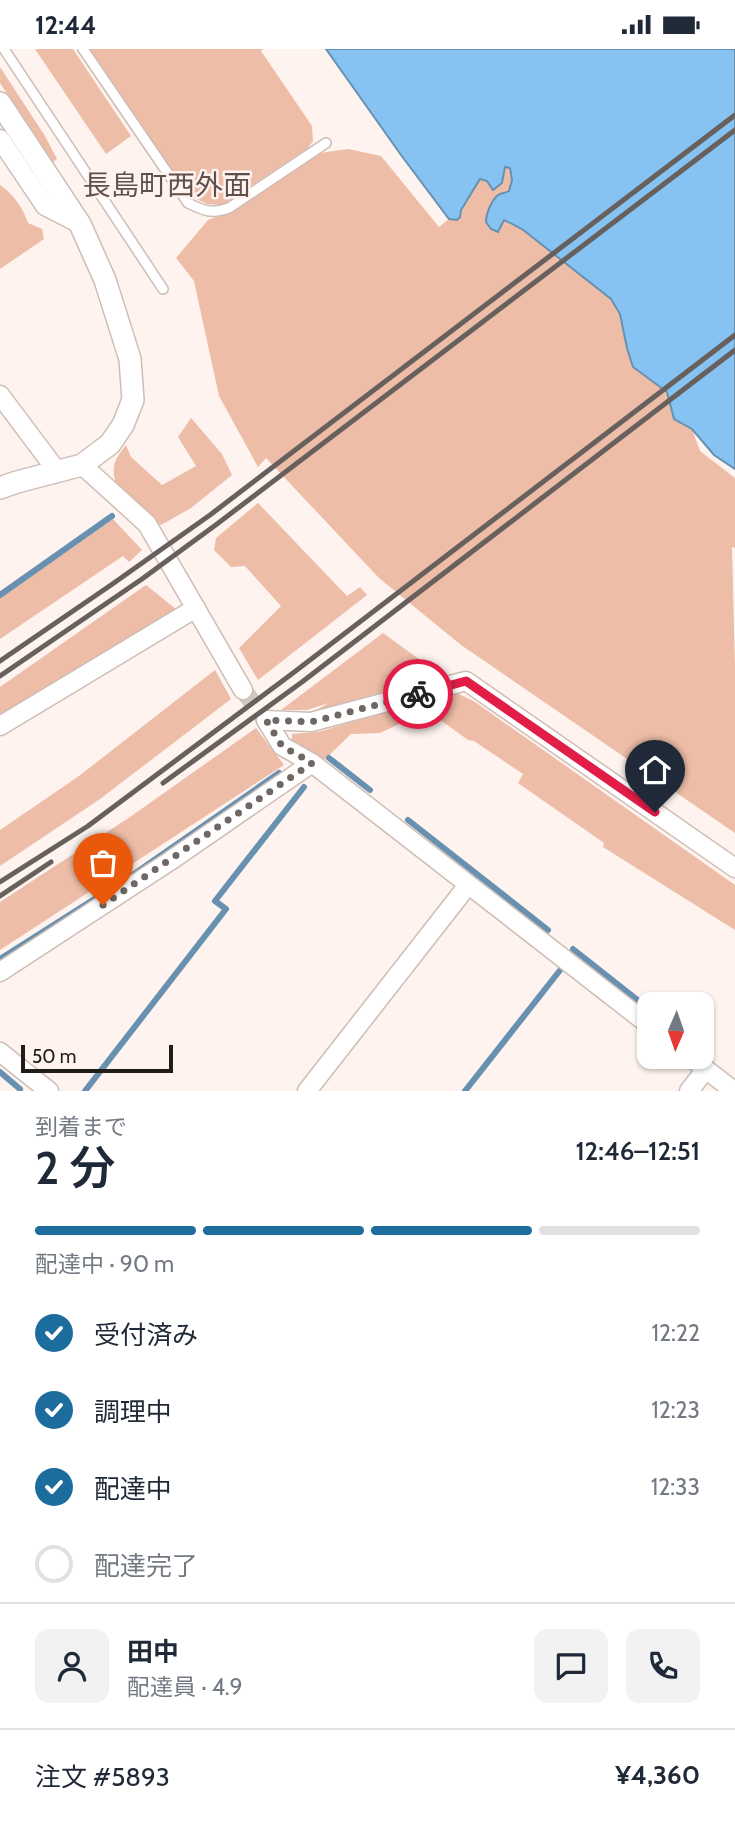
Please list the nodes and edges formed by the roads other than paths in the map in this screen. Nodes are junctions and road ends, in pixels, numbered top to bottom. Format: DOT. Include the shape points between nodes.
graph roads {
  1 [pos="4,49"];
  2 [pos="83,49"];
  3 [pos="0,103"];
  4 [pos="0,139"];
  5 [pos="326,143"];
  6 [pos="80,224"];
  7 [pos="163,289"];
  8 [pos="0,395"];
  9 [pos="82,465"];
  10 [pos="57,471"];
  11 [pos="0,488"];
  12 [pos="196,608"];
  13 [pos="243,690"];
  14 [pos="0,726"];
  15 [pos="312,763"];
  16 [pos="735,868"];
  17 [pos="468,885"];
  18 [pos="0,972"];
  19 [pos="637,1016"];
  20 [pos="0,1052"];
  21 [pos="706,1069"];
  22 [pos="49,1091"];
  23 [pos="307,1091"];
  24 [pos="689,1091"];
  25 [pos="734,1091"];
  1 -- 7 [label="lane"];
  2 -- 5 [label="lane" via="188,203 201,210 229,208"];
  3 -- 6 [label="street"];
  4 -- 6 [label="street" via="45,206"];
  6 -- 9 [label="street" via="105,280 130,359 132,400 110,445"];
  8 -- 10 [label="street"];
  9 -- 10 [label="street"];
  9 -- 12 [label="street" via="147,524"];
  10 -- 11 [label="street"];
  12 -- 13 [label="street"];
  12 -- 14 [label="street"];
  15 -- 16 [label="street" via="282,746 266,720 311,722 466,681"];
  15 -- 17 [label="street"];
  15 -- 18 [label="street"];
  17 -- 19 [label="street"];
  17 -- 23 [label="street"];
  20 -- 22 [label="street"];
  21 -- 24 [label="street"];
  21 -- 25 [label="street"];
}
